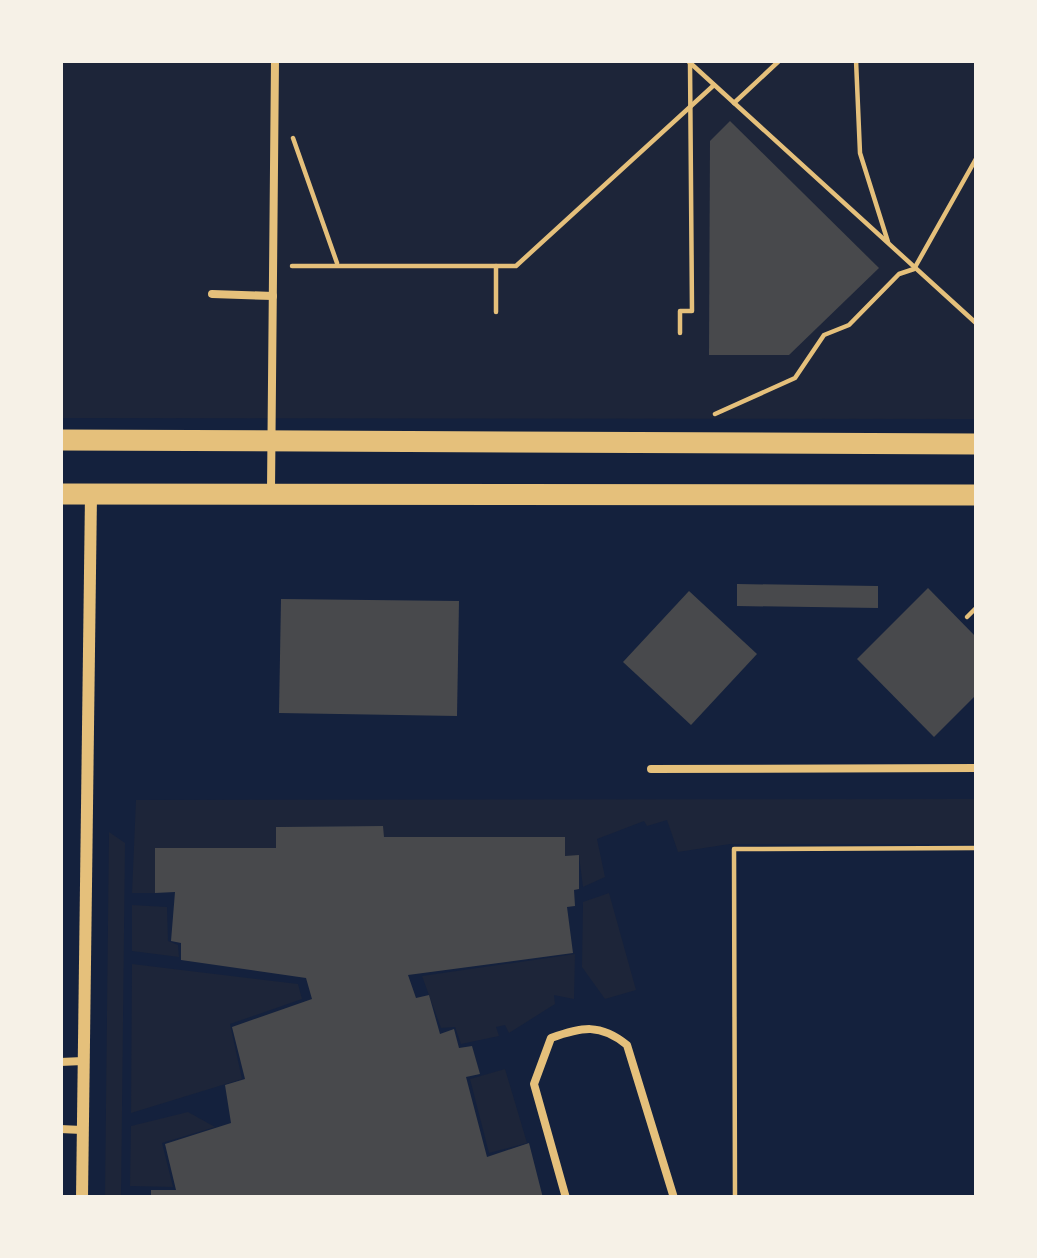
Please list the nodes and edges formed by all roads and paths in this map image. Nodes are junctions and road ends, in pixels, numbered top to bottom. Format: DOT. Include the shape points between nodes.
graph roads {
  1 [pos="275,60"];
  2 [pos="781,60"];
  3 [pos="856,60"];
  4 [pos="688,61"];
  5 [pos="714,85"];
  6 [pos="734,103"];
  7 [pos="692,106"];
  8 [pos="289,128"];
  9 [pos="977,157"];
  10 [pos="890,247"];
  11 [pos="338,265"];
  12 [pos="290,266"];
  13 [pos="496,266"];
  14 [pos="914,269"];
  15 [pos="212,294"];
  16 [pos="273,296"];
  17 [pos="496,312"];
  18 [pos="977,324"];
  19 [pos="680,333"];
  20 [pos="715,414"];
  21 [pos="272,439"];
  22 [pos="60,440"];
  23 [pos="977,444"];
  24 [pos="60,494"];
  25 [pos="91,494"];
  26 [pos="271,494"];
  27 [pos="977,495"];
  28 [pos="977,607"];
  29 [pos="967,617"];
  30 [pos="977,768"];
  31 [pos="651,769"];
  32 [pos="977,848"];
  33 [pos="83,1061"];
  34 [pos="60,1062"];
  35 [pos="60,1129"];
  36 [pos="83,1130"];
  37 [pos="82,1198"];
  38 [pos="566,1198"];
  39 [pos="674,1198"];
  40 [pos="735,1198"];
  1 -- 16 [label="lane"];
  2 -- 6 [label="path"];
  3 -- 10 [label="path" via="860,153"];
  4 -- 5 [label="path"];
  4 -- 7 [label="path"];
  5 -- 6 [label="path"];
  5 -- 7 [label="path"];
  6 -- 10 [label="path"];
  7 -- 13 [label="path" via="517,266"];
  7 -- 19 [label="path" via="692,311 680,311"];
  8 -- 11 [label="path"];
  9 -- 14 [label="path"];
  10 -- 14 [label="path"];
  11 -- 12 [label="path"];
  11 -- 13 [label="path"];
  13 -- 17 [label="path"];
  14 -- 18 [label="path"];
  14 -- 20 [label="path" via="899,274 849,325 824,335 795,378"];
  15 -- 16 [label="lane"];
  16 -- 21 [label="lane"];
  21 -- 22 [label="main road"];
  21 -- 23 [label="main road"];
  21 -- 26 [label="lane"];
  24 -- 25 [label="main road"];
  25 -- 26 [label="main road"];
  25 -- 33 [label="street"];
  26 -- 27 [label="main road"];
  28 -- 29 [label="path"];
  30 -- 31 [label="lane"];
  32 -- 40 [label="path" via="734,849"];
  33 -- 34 [label="lane"];
  33 -- 36 [label="street"];
  35 -- 36 [label="lane"];
  36 -- 37 [label="street"];
  38 -- 39 [label="lane" via="534,1084 550,1038 584,1026 628,1045"];
}
